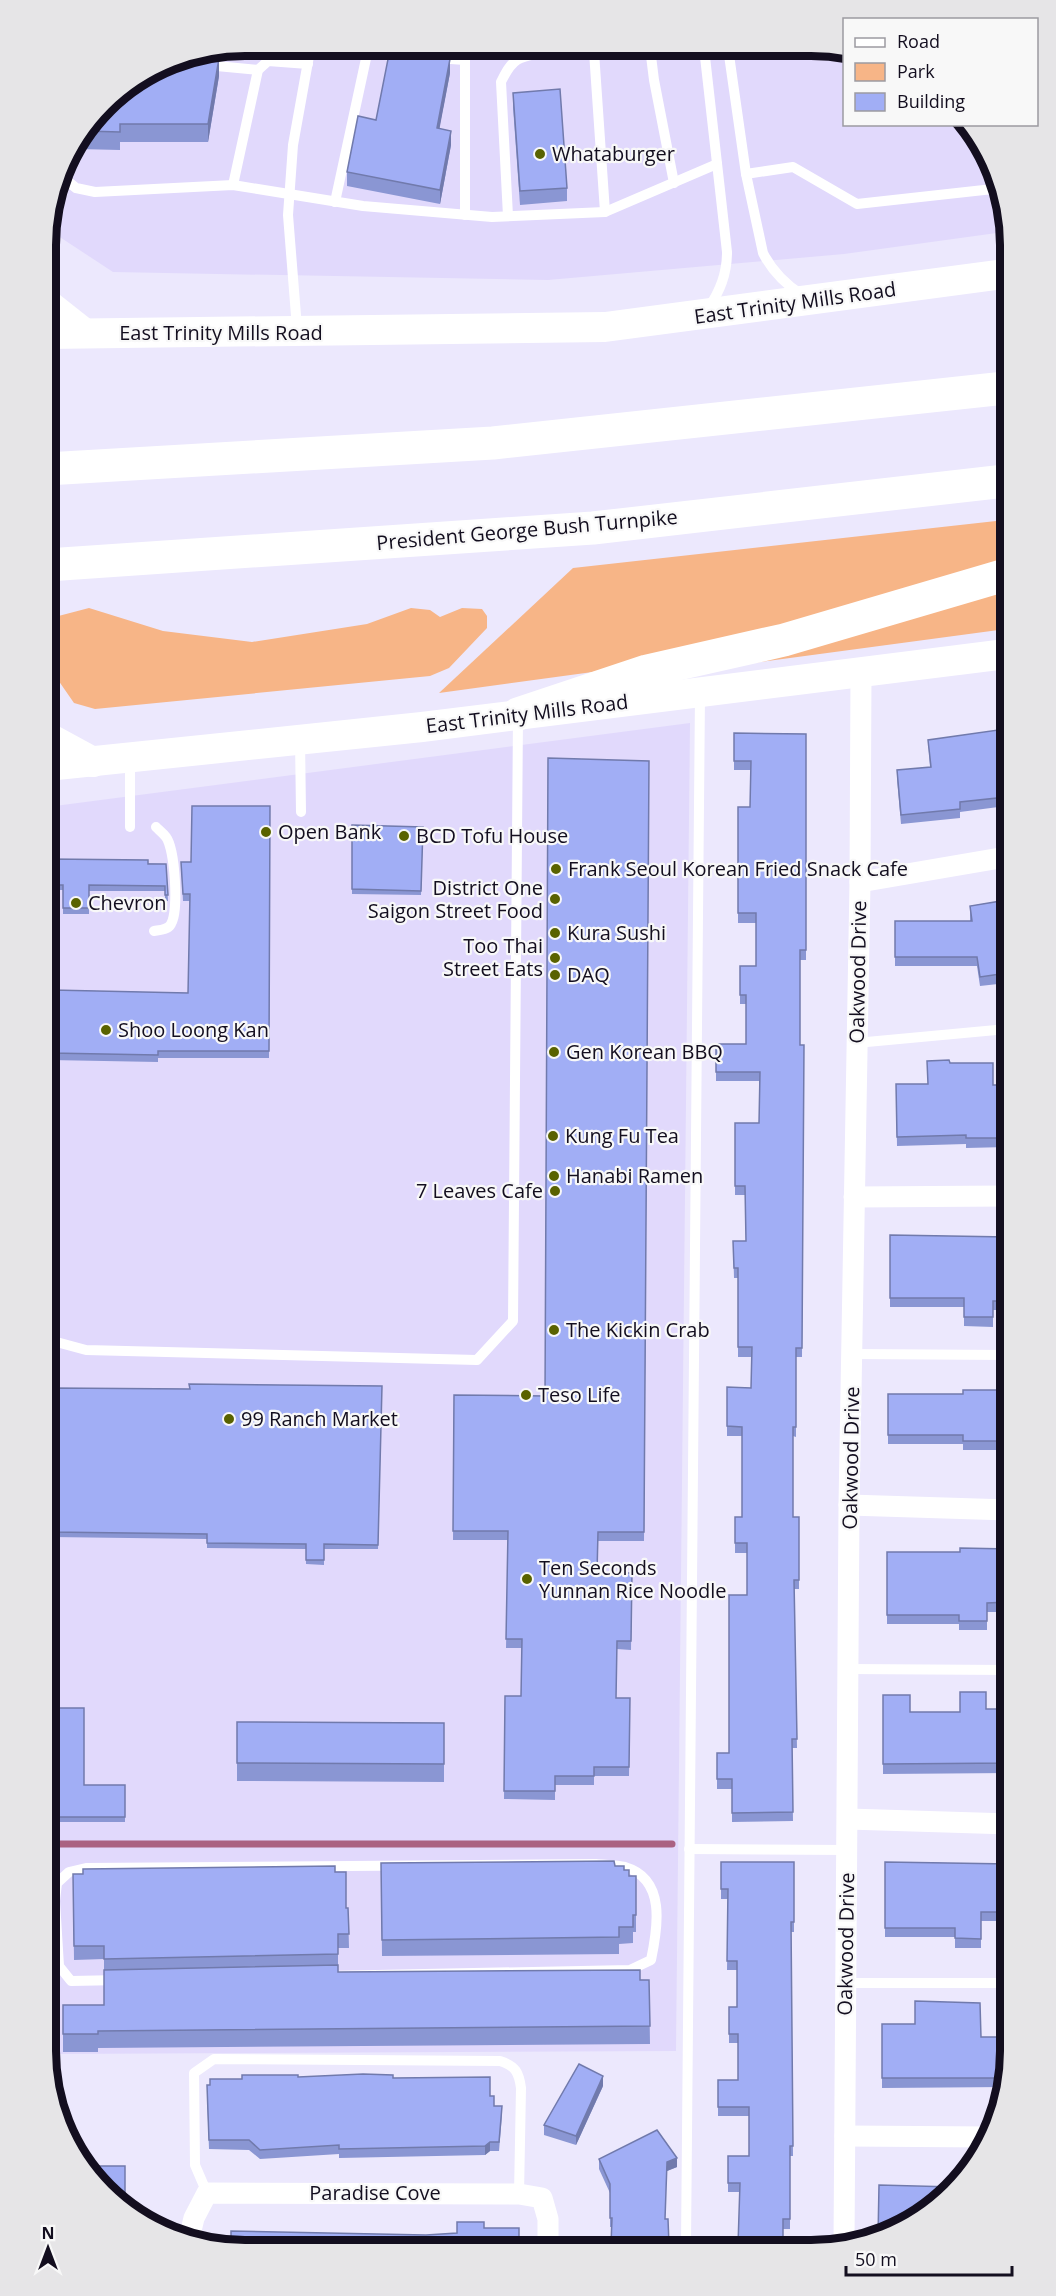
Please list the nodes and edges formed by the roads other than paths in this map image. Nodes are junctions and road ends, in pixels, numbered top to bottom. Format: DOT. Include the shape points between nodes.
graph roads {
  1 [pos="309,56"];
  2 [pos="367,56"];
  3 [pos="400,56"];
  4 [pos="532,56"];
  5 [pos="594,56"];
  6 [pos="652,56"];
  7 [pos="705,56"];
  8 [pos="729,56"];
  9 [pos="198,64"];
  10 [pos="308,64"];
  11 [pos="258,70"];
  12 [pos="717,164"];
  13 [pos="746,174"];
  14 [pos="67,181"];
  15 [pos="674,183"];
  16 [pos="233,184"];
  17 [pos="992,189"];
  18 [pos="290,194"];
  19 [pos="335,202"];
  20 [pos="605,212"];
  21 [pos="465,215"];
  22 [pos="508,216"];
  23 [pos="1000,275"];
  24 [pos="812,302"];
  25 [pos="56,311"];
  26 [pos="703,316"];
  27 [pos="84,333"];
  28 [pos="297,333"];
  29 [pos="56,334"];
  30 [pos="56,351"];
  31 [pos="1000,389"];
  32 [pos="56,468"];
  33 [pos="1000,482"];
  34 [pos="56,564"];
  35 [pos="1000,576"];
  36 [pos="1000,655"];
  37 [pos="861,672"];
  38 [pos="700,692"];
  39 [pos="518,714"];
  40 [pos="300,740"];
  41 [pos="56,741"];
  42 [pos="130,759"];
  43 [pos="93,762"];
  44 [pos="56,765"];
  45 [pos="302,812"];
  46 [pos="130,826"];
  47 [pos="156,827"];
  48 [pos="1000,858"];
  49 [pos="860,882"];
  50 [pos="154,931"];
  51 [pos="1000,1030"];
  52 [pos="856,1043"];
  53 [pos="1000,1196"];
  54 [pos="854,1197"];
  55 [pos="56,1342"];
  56 [pos="853,1354"];
  57 [pos="1000,1354"];
  58 [pos="849,1505"];
  59 [pos="1000,1510"];
  60 [pos="849,1669"];
  61 [pos="1000,1670"];
  62 [pos="848,1819"];
  63 [pos="1000,1824"];
  64 [pos="689,1849"];
  65 [pos="848,1850"];
  66 [pos="56,1891"];
  67 [pos="56,1967"];
  68 [pos="845,1983"];
  69 [pos="1000,1983"];
  70 [pos="845,2136"];
  71 [pos="980,2137"];
  72 [pos="207,2193"];
  73 [pos="519,2194"];
  74 [pos="191,2232"];
  75 [pos="844,2237"];
  76 [pos="548,2240"];
  77 [pos="686,2240"];
  1 -- 10 [label="lane"];
  2 -- 19 [label="lane"];
  3 -- 21 [label="lane" via="465,60"];
  4 -- 22 [label="lane" via="518,60 501,82"];
  5 -- 20 [label="lane"];
  6 -- 15 [label="lane"];
  7 -- 12 [label="lane"];
  8 -- 13 [label="lane"];
  9 -- 11 [label="lane"];
  10 -- 11 [label="lane" via="268,61"];
  10 -- 18 [label="lane" via="293,145"];
  11 -- 16 [label="lane"];
  12 -- 15 [label="lane"];
  12 -- 26 [label="lane" via="727,265 720,291"];
  13 -- 17 [label="lane" via="793,167 857,204"];
  13 -- 24 [label="lane" via="763,253 787,285"];
  14 -- 16 [label="lane" via="76,188 95,192"];
  15 -- 20 [label="lane"];
  16 -- 18 [label="lane"];
  18 -- 19 [label="lane"];
  18 -- 28 [label="lane" via="288,215"];
  19 -- 21 [label="lane"];
  20 -- 22 [label="lane"];
  21 -- 22 [label="lane"];
  23 -- 24 [label="main road, East Trinity Mills Road"];
  24 -- 26 [label="main road, East Trinity Mills Road"];
  25 -- 27 [label="main road"];
  26 -- 28 [label="main road, East Trinity Mills Road" via="604,327"];
  27 -- 28 [label="main road, East Trinity Mills Road"];
  27 -- 29 [label="main road, East Trinity Mills Road"];
  27 -- 30 [label="main road"];
  31 -- 32 [label="highway" via="493,443"];
  33 -- 34 [label="highway, President George Bush Turnpike" via="593,528"];
  35 -- 39 [label="highway" via="784,640 647,671"];
  36 -- 37 [label="main road, East Trinity Mills Road"];
  37 -- 38 [label="main road, East Trinity Mills Road"];
  37 -- 49 [label="street, Oakwood Drive"];
  38 -- 39 [label="main road, East Trinity Mills Road"];
  38 -- 64 [label="lane"];
  39 -- 40 [label="main road, East Trinity Mills Road"];
  39 -- 55 [label="lane" via="513,1321 477,1360 86,1350"];
  40 -- 42 [label="main road, East Trinity Mills Road"];
  40 -- 45 [label="lane"];
  41 -- 43 [label="main road"];
  42 -- 43 [label="main road, East Trinity Mills Road"];
  42 -- 46 [label="lane"];
  43 -- 44 [label="main road, East Trinity Mills Road"];
  47 -- 50 [label="lane" via="167,838 173,857 174,910 168,928"];
  48 -- 49 [label="street"];
  49 -- 52 [label="street, Oakwood Drive"];
  51 -- 52 [label="lane"];
  52 -- 54 [label="street, Oakwood Drive"];
  53 -- 54 [label="street"];
  54 -- 56 [label="street, Oakwood Drive"];
  56 -- 57 [label="lane"];
  56 -- 58 [label="street, Oakwood Drive"];
  58 -- 59 [label="street"];
  58 -- 60 [label="street, Oakwood Drive"];
  60 -- 61 [label="lane"];
  60 -- 62 [label="street, Oakwood Drive"];
  62 -- 63 [label="street"];
  62 -- 65 [label="street, Oakwood Drive"];
  64 -- 65 [label="lane"];
  64 -- 77 [label="lane"];
  65 -- 68 [label="street, Oakwood Drive"];
  66 -- 67 [label="lane" via="57,1882 69,1872 86,1868 597,1864 625,1868 645,1878 656,1898 656,1935 651,1960 630,1970 71,1981"];
  68 -- 69 [label="lane"];
  68 -- 70 [label="street, Oakwood Drive"];
  70 -- 71 [label="street"];
  70 -- 75 [label="street, Oakwood Drive"];
  72 -- 73 [label="street, Paradise Cove"];
  72 -- 73 [label="lane" via="195,2165 194,2073 214,2059 500,2061 513,2065 522,2088"];
  72 -- 74 [label="street"];
  73 -- 76 [label="street, Paradise Cove" via="542,2198"];
}
